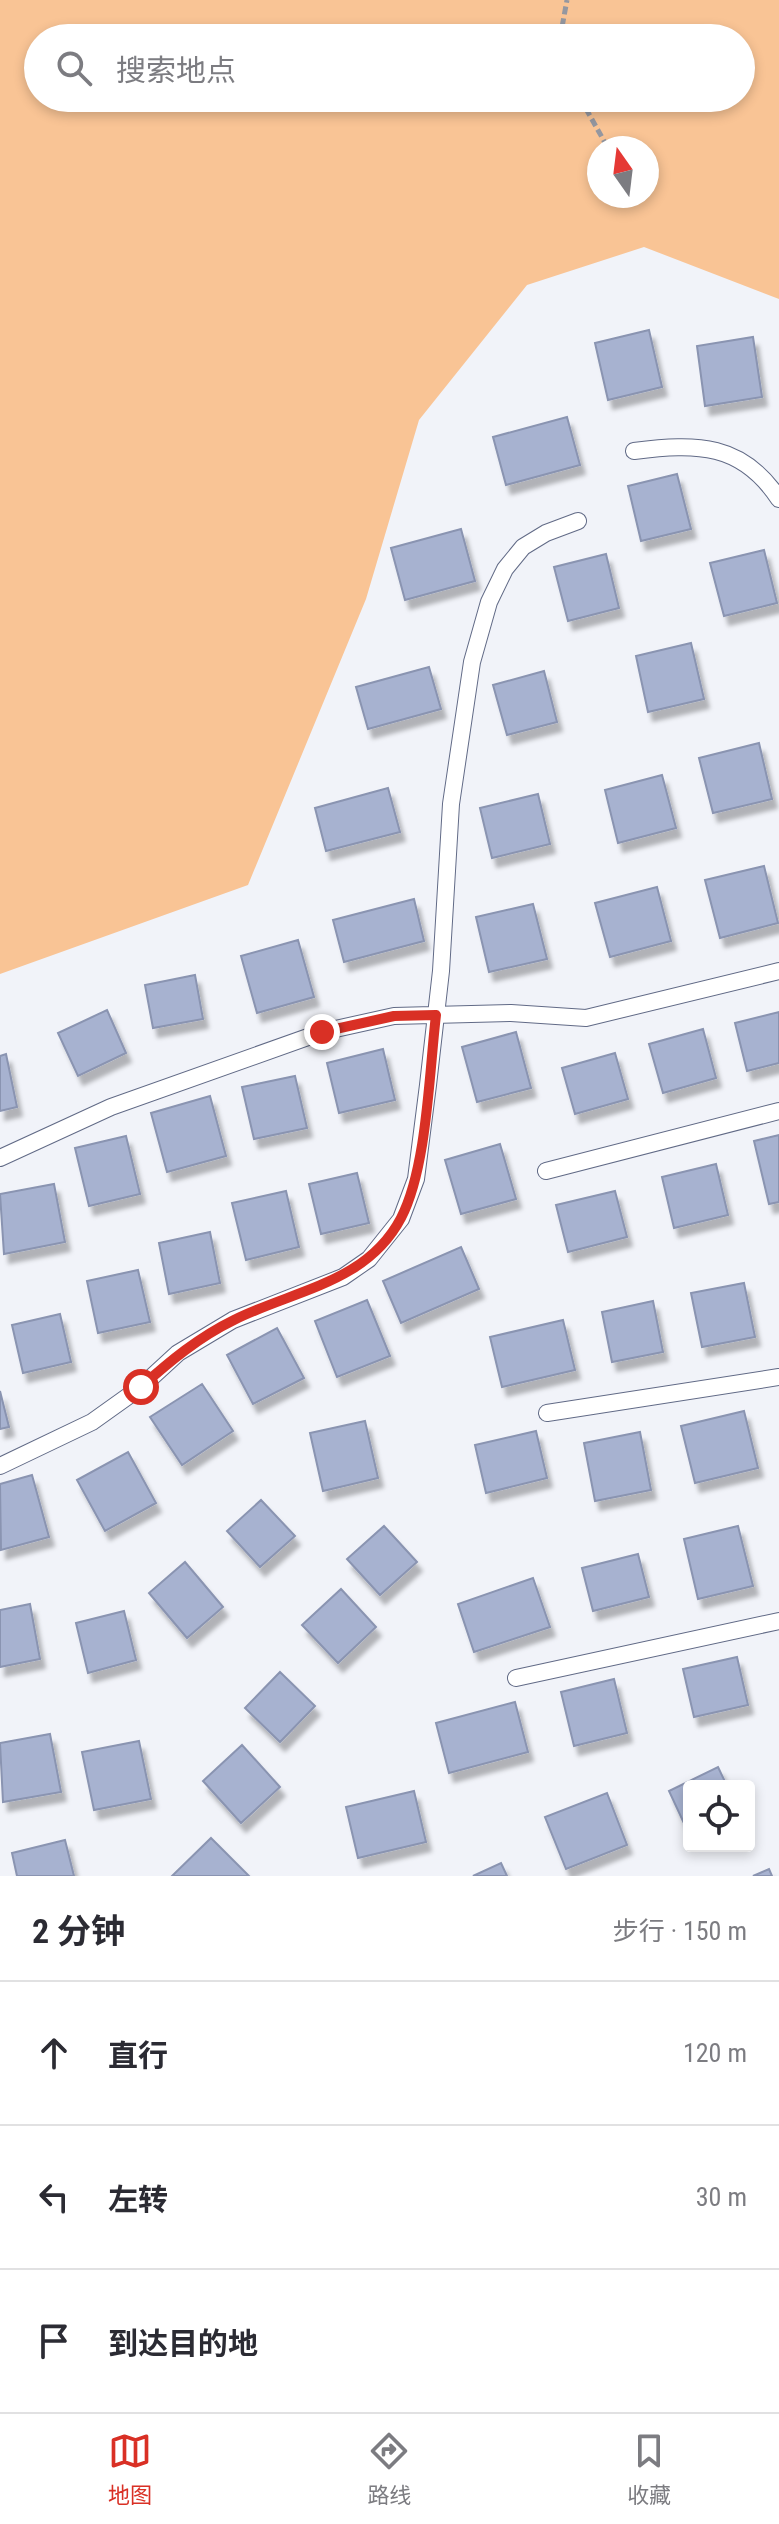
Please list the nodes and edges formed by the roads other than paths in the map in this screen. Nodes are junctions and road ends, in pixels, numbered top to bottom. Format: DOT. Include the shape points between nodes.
graph roads {
  1 [pos="634,451"];
  2 [pos="779,499"];
  3 [pos="578,521"];
  4 [pos="779,971"];
  5 [pos="436,1015"];
  6 [pos="779,1111"];
  7 [pos="0,1158"];
  8 [pos="546,1171"];
  9 [pos="779,1377"];
  10 [pos="547,1413"];
  11 [pos="0,1466"];
  12 [pos="779,1621"];
  13 [pos="516,1678"];
  1 -- 2 [label="lane" via="676,445 749,462"];
  3 -- 5 [label="lane" via="523,547 489,602 472,662 451,804"];
  4 -- 5 [label="lane" via="586,1018"];
  5 -- 7 [label="lane" via="394,1016 322,1032 111,1107"];
  5 -- 11 [label="lane" via="416,1179 401,1219 369,1259 343,1277 233,1320 178,1353 92,1422"];
  6 -- 8 [label="lane"];
  9 -- 10 [label="lane"];
  12 -- 13 [label="lane"];
}
